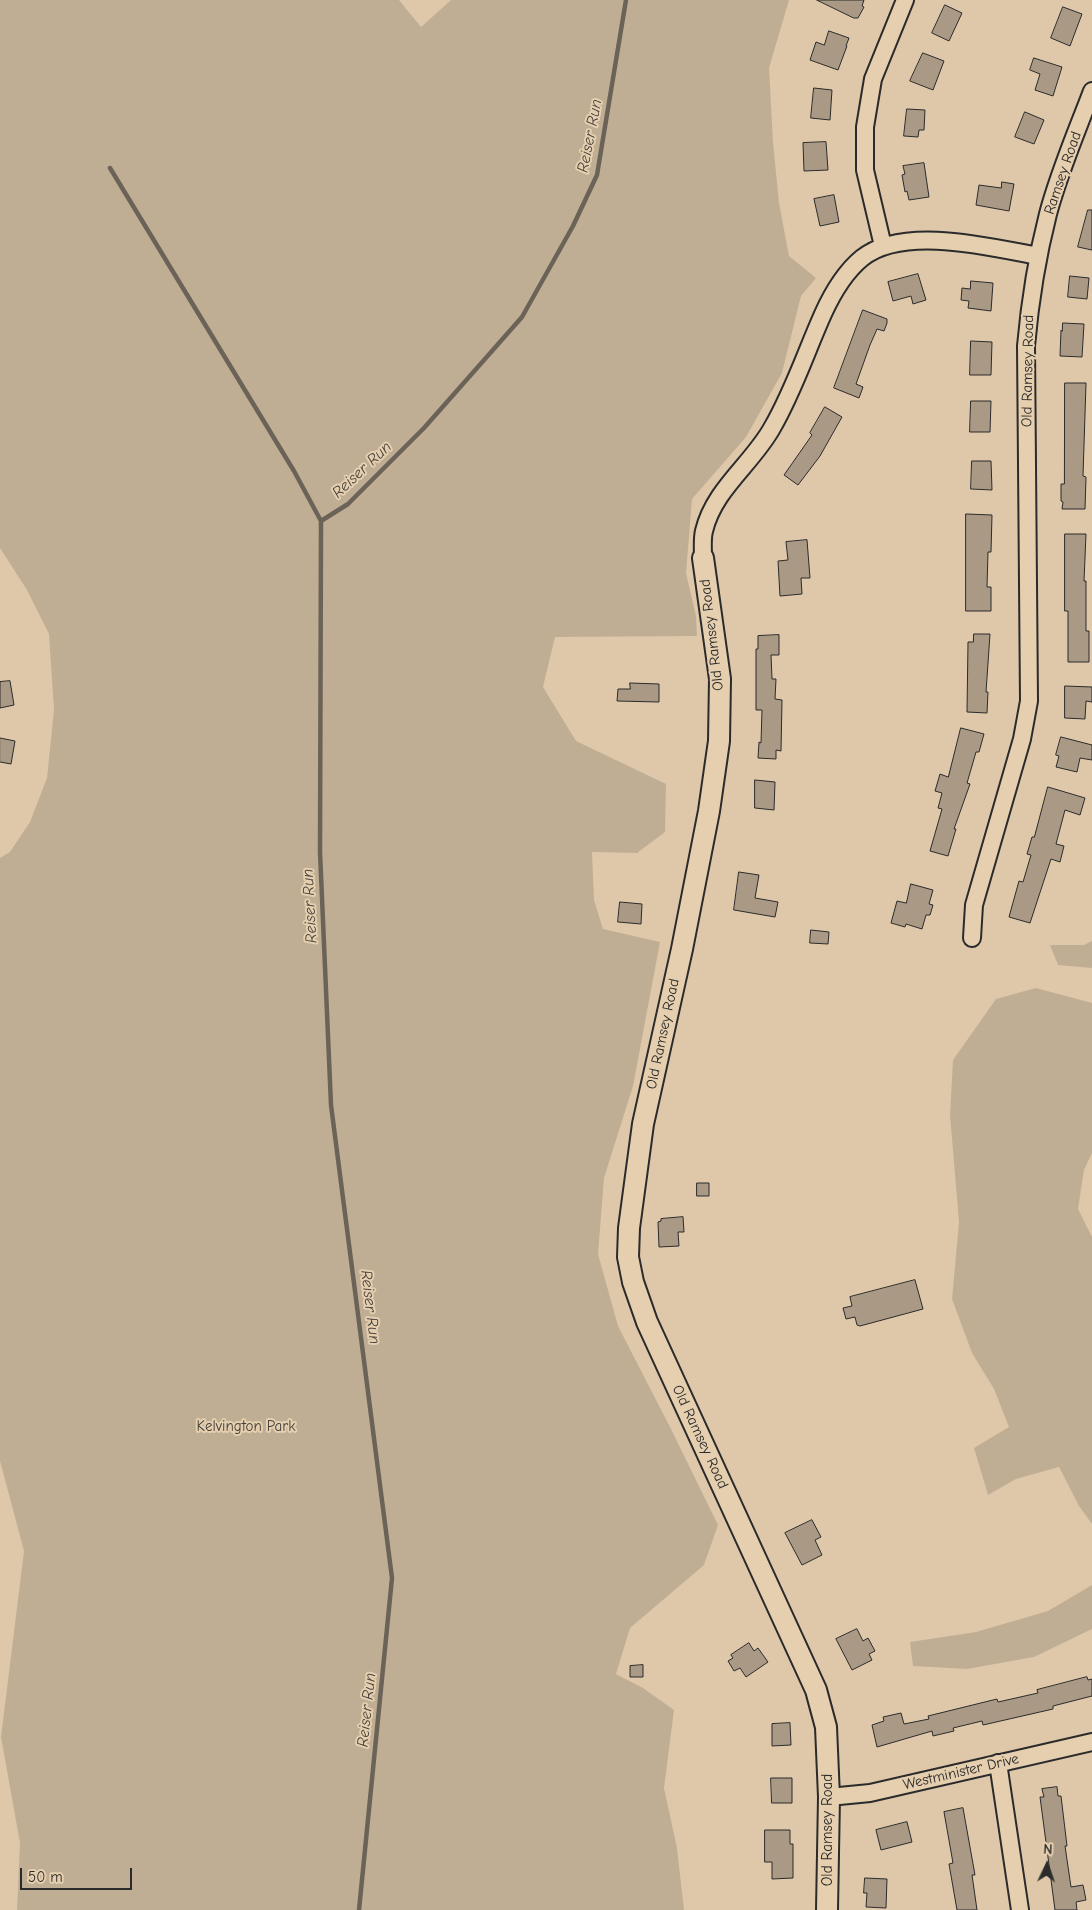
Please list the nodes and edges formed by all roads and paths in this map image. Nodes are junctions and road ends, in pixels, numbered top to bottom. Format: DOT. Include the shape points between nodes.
graph roads {
  1 [pos="904,0"];
  2 [pos="1092,91"];
  3 [pos="883,246"];
  4 [pos="1038,256"];
  5 [pos="703,558"];
  6 [pos="972,938"];
  7 [pos="1092,1742"];
  8 [pos="998,1763"];
  9 [pos="829,1797"];
  10 [pos="827,1910"];
  11 [pos="1020,1910"];
  1 -- 3 [label="street" via="874,80 865,127 865,170"];
  2 -- 4 [label="street, Ramsey Road" via="1049,212"];
  3 -- 4 [label="street, Old Ramsey Road" via="920,240 949,241"];
  3 -- 5 [label="street, Old Ramsey Road" via="862,258 846,274 828,304 771,430 711,511 704,532"];
  4 -- 6 [label="street, Old Ramsey Road" via="1026,346 1028,701 1022,739 974,905"];
  5 -- 9 [label="street, Old Ramsey Road" via="720,678 719,741 709,811 643,1124 628,1257 647,1322 816,1690 826,1727"];
  7 -- 8 [label="street, Westminister Drive"];
  8 -- 9 [label="street, Westminister Drive" via="870,1793"];
  8 -- 11 [label="street"];
  9 -- 10 [label="street, Old Ramsey Road"];
}
